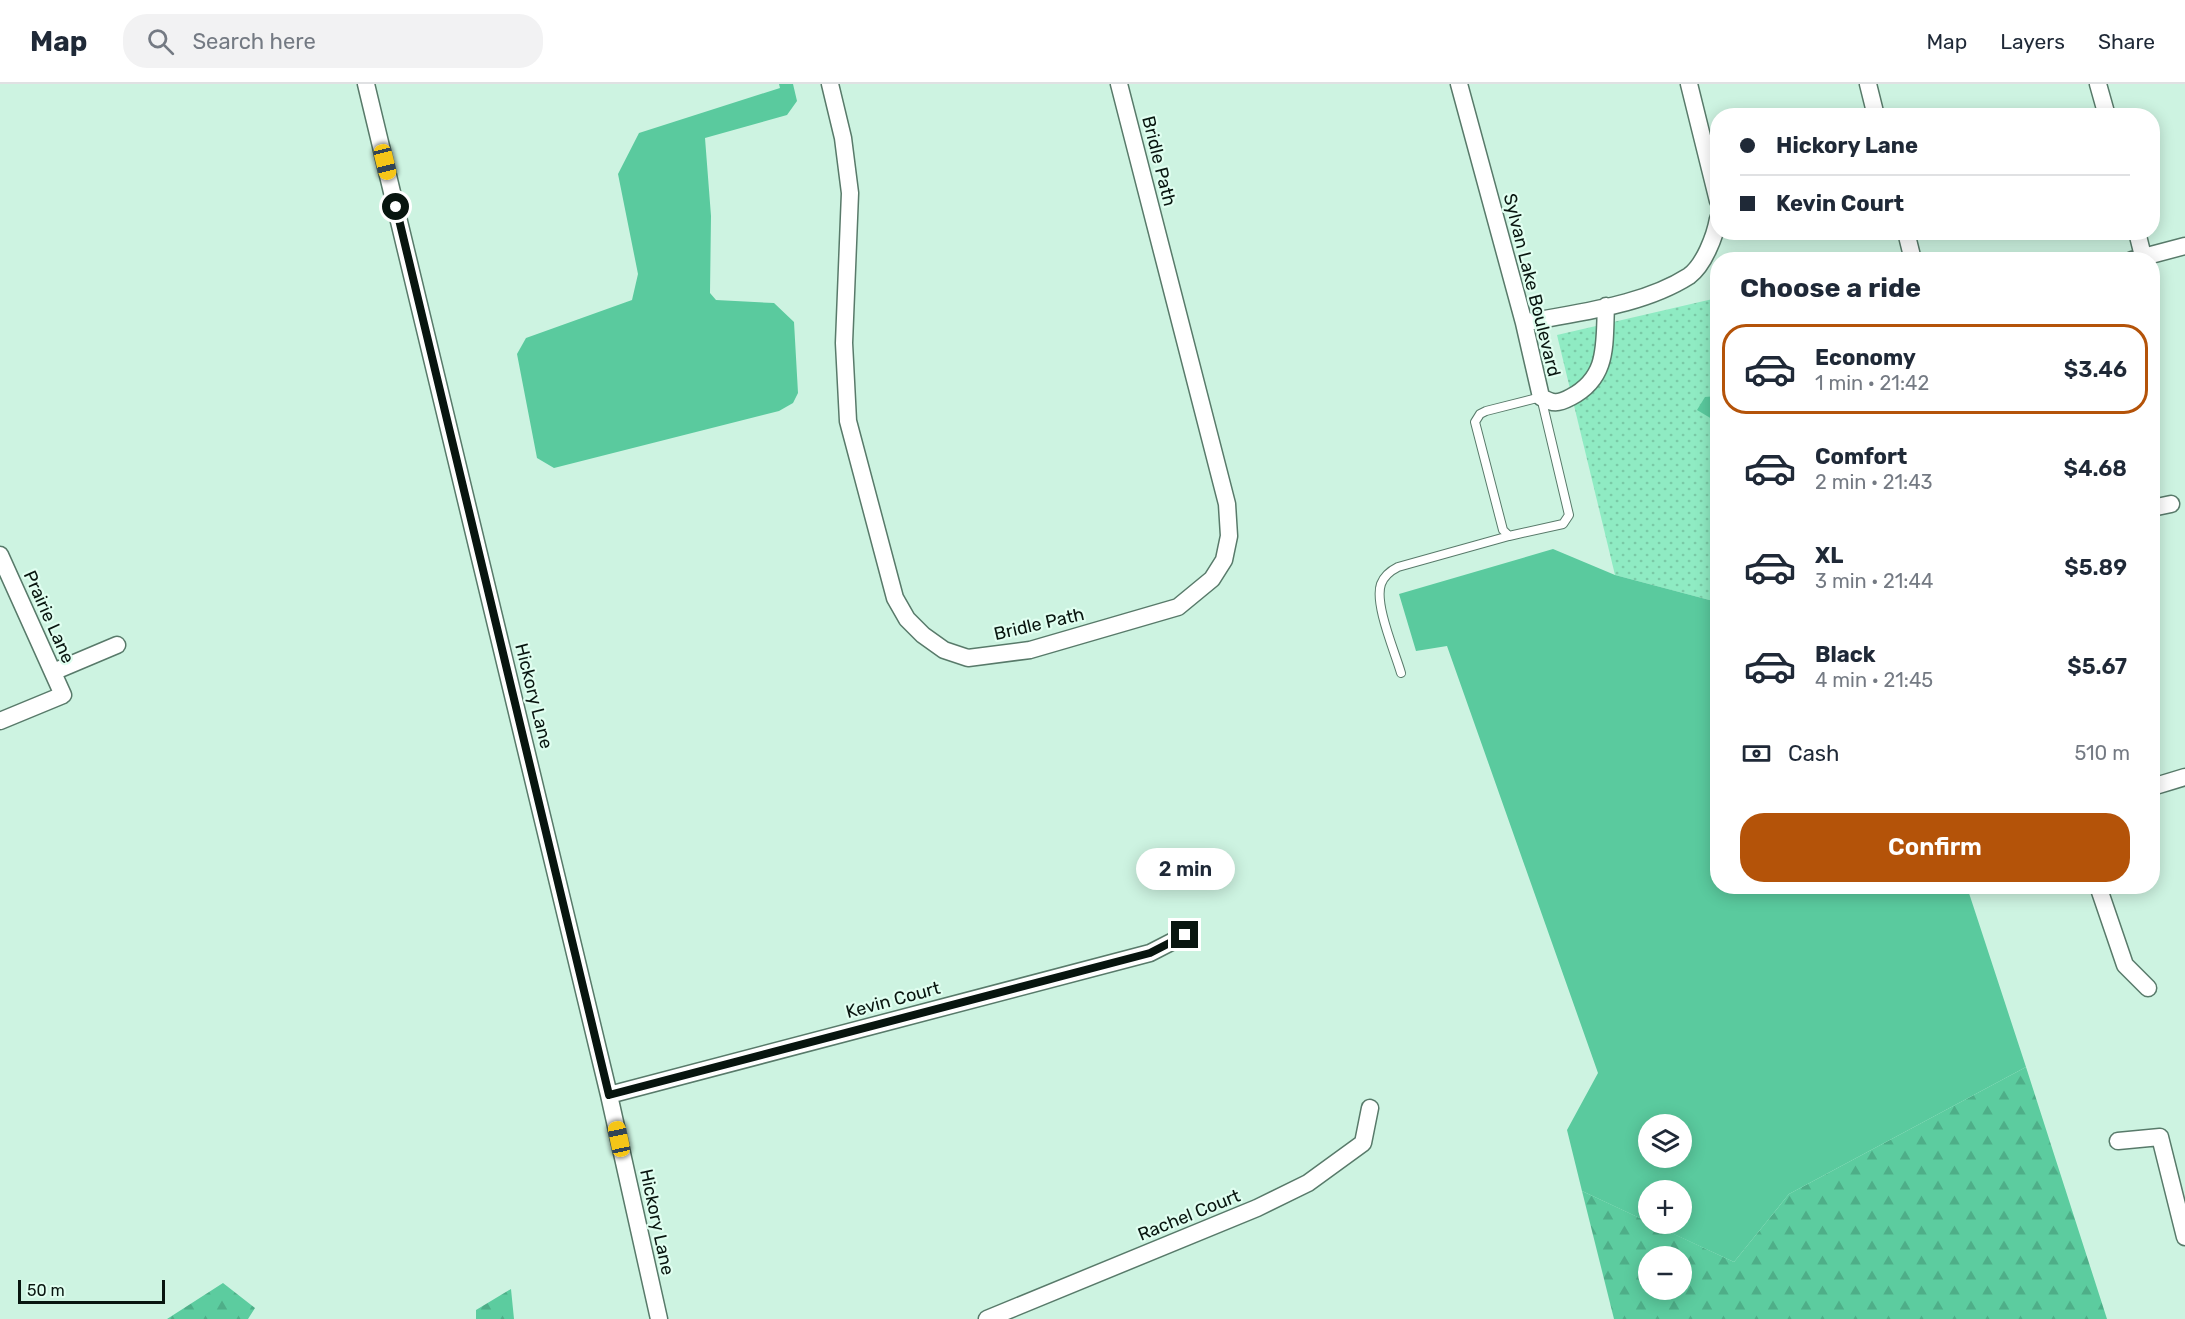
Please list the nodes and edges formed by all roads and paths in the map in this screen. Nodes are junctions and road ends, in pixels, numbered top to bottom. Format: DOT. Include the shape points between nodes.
graph roads {
  1 [pos="366,84"];
  2 [pos="830,84"];
  3 [pos="1119,84"];
  4 [pos="1459,84"];
  5 [pos="1689,84"];
  6 [pos="1868,84"];
  7 [pos="2098,84"];
  8 [pos="1874,108"];
  9 [pos="2105,108"];
  10 [pos="1710,169"];
  11 [pos="1714,240"];
  12 [pos="2185,246"];
  13 [pos="2160,252"];
  14 [pos="1606,306"];
  15 [pos="1524,323"];
  16 [pos="1541,397"];
  17 [pos="2171,504"];
  18 [pos="2160,506"];
  19 [pos="1509,536"];
  20 [pos="0,555"];
  21 [pos="117,645"];
  22 [pos="53,672"];
  23 [pos="1401,673"];
  24 [pos="0,721"];
  25 [pos="2185,777"];
  26 [pos="2160,785"];
  27 [pos="2101,894"];
  28 [pos="1185,935"];
  29 [pos="2148,988"];
  30 [pos="609,1095"];
  31 [pos="1370,1108"];
  32 [pos="2118,1141"];
  33 [pos="2184,1233"];
  34 [pos="659,1319"];
  35 [pos="987,1319"];
  1 -- 30 [label="street, Hickory Lane"];
  2 -- 3 [label="street, Bridle Path" via="850,192 844,343 848,421 895,598 907,620 923,635 944,650 968,658 1030,650 1178,608 1212,579 1224,560 1229,536 1227,504"];
  4 -- 15 [label="street, Sylvan Lake Boulevard"];
  5 -- 10 [label="street"];
  6 -- 8 [label="street"];
  7 -- 9 [label="street"];
  11 -- 14 [label="street" via="1691,274 1653,293"];
  12 -- 13 [label="street"];
  14 -- 15 [label="street"];
  14 -- 16 [label="street, Sylvan Lake Boulevard" via="1603,359 1590,384 1560,403"];
  15 -- 16 [label="street, Sylvan Lake Boulevard"];
  16 -- 19 [label="lane" via="1569,516 1563,524"];
  16 -- 19 [label="lane" via="1486,411 1475,422 1503,530"];
  17 -- 18 [label="street"];
  19 -- 23 [label="lane" via="1398,567 1384,578 1380,585 1381,606"];
  20 -- 22 [label="street, Prairie Lane"];
  21 -- 22 [label="street"];
  22 -- 24 [label="street, Prairie Lane" via="63,695"];
  25 -- 26 [label="street"];
  27 -- 29 [label="street" via="2125,965"];
  28 -- 30 [label="street, Kevin Court" via="1150,953"];
  30 -- 34 [label="street, Hickory Lane"];
  31 -- 35 [label="street, Rachel Court" via="1363,1143 1308,1183 1257,1208"];
  32 -- 33 [label="street" via="2160,1137"];
}
